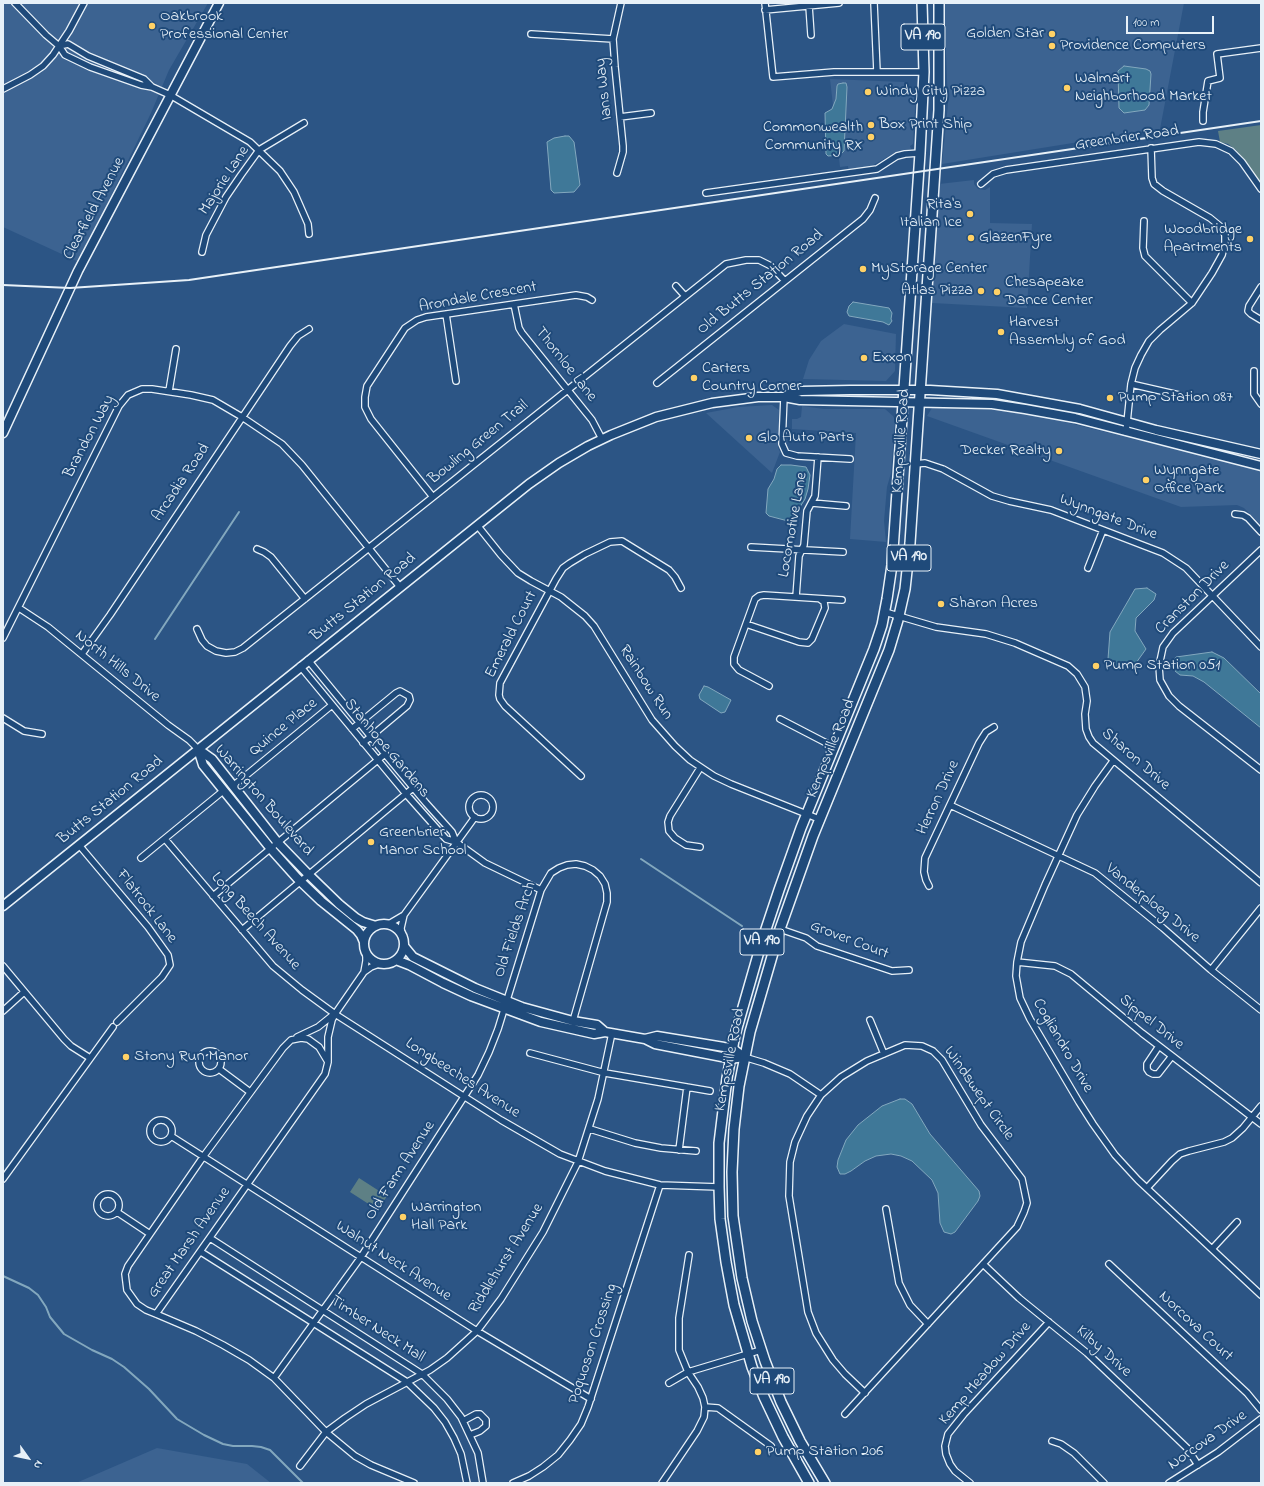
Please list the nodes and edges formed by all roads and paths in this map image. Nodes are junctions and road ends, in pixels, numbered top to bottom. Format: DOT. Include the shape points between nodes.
graph roads {
  1 [pos="14,3"];
  2 [pos="84,3"];
  3 [pos="219,3"];
  4 [pos="621,3"];
  5 [pos="765,3"];
  6 [pos="839,3"];
  7 [pos="874,3"];
  8 [pos="922,3"];
  9 [pos="939,3"];
  10 [pos="809,6"];
  11 [pos="765,10"];
  12 [pos="531,34"];
  13 [pos="811,35"];
  14 [pos="613,38"];
  15 [pos="59,46"];
  16 [pos="1261,48"];
  17 [pos="877,72"];
  18 [pos="924,72"];
  19 [pos="152,86"];
  20 [pos="3,89"];
  21 [pos="170,95"];
  22 [pos="651,113"];
  23 [pos="620,117"];
  24 [pos="1204,121"];
  25 [pos="304,123"];
  26 [pos="1151,148"];
  27 [pos="259,150"];
  28 [pos="920,153"];
  29 [pos="617,173"];
  30 [pos="981,184"];
  31 [pos="1261,189"];
  32 [pos="706,193"];
  33 [pos="875,198"];
  34 [pos="1144,221"];
  35 [pos="309,234"];
  36 [pos="202,252"];
  37 [pos="784,280"];
  38 [pos="676,286"];
  39 [pos="1261,287"];
  40 [pos="685,296"];
  41 [pos="592,300"];
  42 [pos="1192,303"];
  43 [pos="514,304"];
  44 [pos="446,314"];
  45 [pos="1261,320"];
  46 [pos="308,329"];
  47 [pos="176,349"];
  48 [pos="1254,371"];
  49 [pos="456,381"];
  50 [pos="657,384"];
  51 [pos="1131,384"];
  52 [pos="568,390"];
  53 [pos="904,390"];
  54 [pos="920,390"];
  55 [pos="169,392"];
  56 [pos="1178,395"];
  57 [pos="784,396"];
  58 [pos="904,401"];
  59 [pos="920,402"];
  60 [pos="1261,404"];
  61 [pos="242,416"];
  62 [pos="1128,422"];
  63 [pos="1126,432"];
  64 [pos="3,433"];
  65 [pos="602,439"];
  66 [pos="1261,454"];
  67 [pos="818,458"];
  68 [pos="850,459"];
  69 [pos="915,464"];
  70 [pos="1261,466"];
  71 [pos="433,497"];
  72 [pos="812,503"];
  73 [pos="846,506"];
  74 [pos="1235,514"];
  75 [pos="478,525"];
  76 [pos="1103,530"];
  77 [pos="1261,532"];
  78 [pos="751,547"];
  79 [pos="369,548"];
  80 [pos="257,549"];
  81 [pos="802,550"];
  82 [pos="1261,550"];
  83 [pos="843,552"];
  84 [pos="1088,568"];
  85 [pos="400,587"];
  86 [pos="681,588"];
  87 [pos="549,591"];
  88 [pos="1213,596"];
  89 [pos="796,597"];
  90 [pos="819,598"];
  91 [pos="305,599"];
  92 [pos="842,600"];
  93 [pos="18,608"];
  94 [pos="885,612"];
  95 [pos="900,616"];
  96 [pos="746,624"];
  97 [pos="197,629"];
  98 [pos="3,638"];
  99 [pos="1261,647"];
  100 [pos="82,654"];
  101 [pos="308,660"];
  102 [pos="300,666"];
  103 [pos="769,686"];
  104 [pos="338,698"];
  105 [pos="332,705"];
  106 [pos="340,714"];
  107 [pos="3,718"];
  108 [pos="780,719"];
  109 [pos="359,723"];
  110 [pos="994,726"];
  111 [pos="352,729"];
  112 [pos="42,734"];
  113 [pos="370,737"];
  114 [pos="363,743"];
  115 [pos="834,747"];
  116 [pos="198,749"];
  117 [pos="385,754"];
  118 [pos="378,760"];
  119 [pos="1113,761"];
  120 [pos="700,768"];
  121 [pos="1261,770"];
  122 [pos="581,776"];
  123 [pos="233,786"];
  124 [pos="413,788"];
  125 [pos="223,791"];
  126 [pos="406,794"];
  127 [pos="950,805"];
  128 [pos="807,814"];
  129 [pos="475,817"];
  130 [pos="819,819"];
  131 [pos="165,839"];
  132 [pos="456,842"];
  133 [pos="278,843"];
  134 [pos="79,845"];
  135 [pos="700,847"];
  136 [pos="271,849"];
  137 [pos="1059,856"];
  138 [pos="141,858"];
  139 [pos="308,874"];
  140 [pos="300,881"];
  141 [pos="1261,883"];
  142 [pos="929,886"];
  143 [pos="541,890"];
  144 [pos="213,896"];
  145 [pos="3,906"];
  146 [pos="1261,908"];
  147 [pos="404,915"];
  148 [pos="387,925"];
  149 [pos="376,926"];
  150 [pos="780,929"];
  151 [pos="242,930"];
  152 [pos="402,936"];
  153 [pos="364,942"];
  154 [pos="404,946"];
  155 [pos="366,954"];
  156 [pos="396,960"];
  157 [pos="1017,962"];
  158 [pos="379,964"];
  159 [pos="3,966"];
  160 [pos="909,970"];
  161 [pos="1211,970"];
  162 [pos="364,972"];
  163 [pos="24,992"];
  164 [pos="505,1004"];
  165 [pos="1261,1010"];
  166 [pos="3,1011"];
  167 [pos="335,1014"];
  168 [pos="870,1020"];
  169 [pos="573,1021"];
  170 [pos="117,1022"];
  171 [pos="113,1027"];
  172 [pos="608,1032"];
  173 [pos="645,1039"];
  174 [pos="291,1040"];
  175 [pos="1159,1046"];
  176 [pos="732,1048"];
  177 [pos="530,1053"];
  178 [pos="884,1054"];
  179 [pos="1172,1056"];
  180 [pos="744,1057"];
  181 [pos="90,1058"];
  182 [pos="730,1058"];
  183 [pos="328,1062"];
  184 [pos="219,1069"];
  185 [pos="605,1073"];
  186 [pos="687,1087"];
  187 [pos="710,1091"];
  188 [pos="250,1092"];
  189 [pos="821,1095"];
  190 [pos="466,1096"];
  191 [pos="1261,1106"];
  192 [pos="1252,1117"];
  193 [pos="1261,1124"];
  194 [pos="590,1129"];
  195 [pos="171,1136"];
  196 [pos="679,1150"];
  197 [pos="696,1151"];
  198 [pos="203,1157"];
  199 [pos="578,1162"];
  200 [pos="3,1179"];
  201 [pos="247,1184"];
  202 [pos="660,1185"];
  203 [pos="718,1187"];
  204 [pos="1148,1188"];
  205 [pos="886,1209"];
  206 [pos="116,1212"];
  207 [pos="1237,1222"];
  208 [pos="150,1234"];
  209 [pos="210,1238"];
  210 [pos="1212,1249"];
  211 [pos="201,1252"];
  212 [pos="688,1255"];
  213 [pos="361,1257"];
  214 [pos="984,1264"];
  215 [pos="1109,1264"];
  216 [pos="1261,1296"];
  217 [pos="323,1310"];
  218 [pos="156,1314"];
  219 [pos="1049,1322"];
  220 [pos="314,1323"];
  221 [pos="928,1324"];
  222 [pos="477,1331"];
  223 [pos="761,1350"];
  224 [pos="748,1353"];
  225 [pos="688,1372"];
  226 [pos="422,1374"];
  227 [pos="274,1378"];
  228 [pos="407,1382"];
  229 [pos="669,1383"];
  230 [pos="865,1393"];
  231 [pos="591,1399"];
  232 [pos="705,1407"];
  233 [pos="1261,1410"];
  234 [pos="845,1414"];
  235 [pos="1261,1419"];
  236 [pos="463,1421"];
  237 [pos="326,1432"];
  238 [pos="470,1435"];
  239 [pos="1052,1441"];
  240 [pos="771,1446"];
  241 [pos="1198,1465"];
  242 [pos="300,1466"];
  243 [pos="414,1483"];
  244 [pos="467,1483"];
  245 [pos="483,1483"];
  246 [pos="513,1483"];
  247 [pos="662,1483"];
  248 [pos="809,1483"];
  249 [pos="825,1483"];
  250 [pos="970,1483"];
  251 [pos="1104,1483"];
  252 [pos="1169,1483"];
  1 -- 15 [label="street"];
  2 -- 15 [label="street"];
  3 -- 21 [label="main road, Clearfield Avenue"];
  4 -- 14 [label="street, Ians Way"];
  5 -- 11 [label="street"];
  6 -- 10 [label="street"];
  7 -- 17 [label="street"];
  8 -- 18 [label="main road, Kempsville Road / VA 190"];
  9 -- 54 [label="main road, Kempsville Road / VA 190" via="939,110"];
  10 -- 11 [label="street"];
  10 -- 13 [label="street"];
  11 -- 17 [label="street" via="773,77 834,72"];
  12 -- 14 [label="street"];
  14 -- 23 [label="street, Ians Way"];
  15 -- 19 [label="street" via="65,55 90,67 141,85"];
  15 -- 19 [label="street" via="68,44 88,56 144,79"];
  15 -- 20 [label="street" via="43,66"];
  16 -- 24 [label="street" via="1217,54 1220,78 1208,81"];
  17 -- 18 [label="street"];
  18 -- 28 [label="main road, Kempsville Road / VA 190"];
  19 -- 21 [label="street"];
  21 -- 27 [label="street" via="250,142"];
  21 -- 64 [label="main road, Clearfield Avenue" via="74,280"];
  22 -- 23 [label="street"];
  23 -- 29 [label="street, Ians Way" via="623,152"];
  25 -- 27 [label="street, Majorie Lane"];
  26 -- 30 [label="street, Greenbrier Road" via="1006,170 993,174"];
  26 -- 31 [label="street, Greenbrier Road" via="1199,142 1222,146 1242,162"];
  26 -- 42 [label="street" via="1154,184 1210,218 1221,227 1225,235 1222,255"];
  27 -- 35 [label="street" via="280,171 294,192 308,224"];
  27 -- 36 [label="street, Majorie Lane" via="226,197 206,235"];
  28 -- 32 [label="street" via="897,156 877,169"];
  28 -- 53 [label="main road, Kempsville Road / VA 190"];
  33 -- 37 [label="street, Old Butts Station Road" via="870,210 862,219"];
  34 -- 42 [label="street" via="1145,256"];
  37 -- 40 [label="street, Bowling Green Trail" via="767,263 751,259 735,261 721,268"];
  37 -- 50 [label="street, Old Butts Station Road"];
  38 -- 40 [label="street"];
  39 -- 45 [label="street" via="1248,311"];
  40 -- 52 [label="street, Bowling Green Trail"];
  41 -- 43 [label="street, Arondale Crescent" via="576,295"];
  42 -- 51 [label="street" via="1150,341 1138,361"];
  43 -- 44 [label="street, Arondale Crescent"];
  43 -- 52 [label="street, Thornloe Lane" via="522,333"];
  44 -- 49 [label="street"];
  44 -- 71 [label="street, Arondale Crescent" via="417,320 406,328 370,381 365,397 365,407 371,419"];
  46 -- 61 [label="street, Arcadia Road" via="290,346"];
  47 -- 55 [label="street"];
  48 -- 60 [label="street" via="1254,394"];
  51 -- 56 [label="street"];
  51 -- 62 [label="street"];
  52 -- 65 [label="street, Thornloe Lane" via="592,420"];
  52 -- 71 [label="street, Bowling Green Trail"];
  53 -- 54 [label="main road, Butts Station Road"];
  53 -- 57 [label="main road, Butts Station Road" via="801,391"];
  53 -- 58 [label="main road, Kempsville Road / VA 190"];
  54 -- 59 [label="main road, Kempsville Road / VA 190"];
  54 -- 62 [label="main road, Butts Station Road" via="1016,397 1080,409"];
  55 -- 61 [label="street, Brandon Way" via="213,400"];
  55 -- 93 [label="street, Brandon Way" via="142,389 134,391 123,400"];
  57 -- 58 [label="main road, Butts Station Road" via="800,400"];
  57 -- 65 [label="main road, Butts Station Road" via="733,399 690,407 650,419"];
  57 -- 67 [label="street" via="784,450 791,455"];
  58 -- 59 [label="main road, Butts Station Road"];
  58 -- 94 [label="main road, Kempsville Road / VA 190" via="892,565"];
  59 -- 63 [label="main road, Butts Station Road" via="979,403 1025,409 1075,418"];
  59 -- 69 [label="main road, Kempsville Road / VA 190"];
  61 -- 79 [label="street, Brandon Way" via="282,444 296,458"];
  61 -- 100 [label="street, Arcadia Road"];
  62 -- 63 [label="street"];
  62 -- 66 [label="main road, Butts Station Road"];
  63 -- 70 [label="main road, Butts Station Road"];
  65 -- 75 [label="main road, Butts Station Road" via="545,472"];
  67 -- 68 [label="street"];
  67 -- 72 [label="street, Locomotive Lane" via="815,496"];
  69 -- 76 [label="street, Wynngate Drive" via="944,469 992,496 1051,510"];
  69 -- 95 [label="main road, Kempsville Road / VA 190" via="908,565"];
  71 -- 79 [label="street, Bowling Green Trail"];
  72 -- 73 [label="street"];
  72 -- 81 [label="street, Locomotive Lane" via="807,511"];
  74 -- 77 [label="street" via="1248,518"];
  75 -- 85 [label="main road, Butts Station Road"];
  75 -- 87 [label="street, Rainbow Run" via="510,565"];
  76 -- 84 [label="street"];
  76 -- 88 [label="street, Wynngate Drive" via="1174,559"];
  78 -- 81 [label="street"];
  79 -- 85 [label="street, Brandon Way"];
  79 -- 91 [label="street, Bowling Green Trail"];
  80 -- 91 [label="street" via="270,557"];
  81 -- 83 [label="street"];
  81 -- 89 [label="street, Locomotive Lane" via="799,556"];
  82 -- 88 [label="street, Cranston Drive"];
  85 -- 101 [label="main road, Butts Station Road"];
  86 -- 87 [label="street, Emerald Court" via="669,570 628,544 616,540 570,562"];
  87 -- 120 [label="street, Rainbow Run" via="571,604 594,626 652,720 674,746"];
  87 -- 122 [label="street, Emerald Court" via="500,683 499,695 505,706"];
  88 -- 99 [label="street, Wynngate Drive"];
  88 -- 121 [label="street, Cranston Drive" via="1167,640 1158,666 1160,680 1167,693 1179,706"];
  89 -- 90 [label="street"];
  89 -- 96 [label="street" via="760,596 754,602"];
  90 -- 92 [label="street"];
  90 -- 96 [label="street" via="824,602 825,608 808,643"];
  91 -- 97 [label="street, Bowling Green Trail" via="235,652 220,652 207,646"];
  93 -- 98 [label="street, Brandon Way"];
  93 -- 100 [label="street, North Hills Drive" via="48,627"];
  94 -- 95 [label="street, Sharon Drive"];
  94 -- 115 [label="main road, Kempsville Road / VA 190" via="874,649"];
  95 -- 119 [label="street, Sharon Drive" via="936,627 986,634 1015,643 1068,666 1085,687 1085,722 1089,737"];
  95 -- 130 [label="main road, Kempsville Road / VA 190" via="889,650"];
  96 -- 103 [label="street" via="734,657 734,664 738,670"];
  100 -- 116 [label="street, North Hills Drive"];
  101 -- 102 [label="main road, Butts Station Road"];
  101 -- 104 [label="street, Stanhope Gardens"];
  102 -- 105 [label="street, Stanhope Gardens"];
  102 -- 116 [label="main road, Butts Station Road"];
  104 -- 106 [label="street"];
  104 -- 109 [label="street, Stanhope Gardens"];
  105 -- 106 [label="street, Stanhope Gardens"];
  105 -- 123 [label="street, Quince Place"];
  106 -- 111 [label="street, Stanhope Gardens"];
  107 -- 112 [label="street" via="24,730"];
  108 -- 115 [label="street"];
  109 -- 111 [label="street"];
  109 -- 113 [label="street, Stanhope Gardens"];
  109 -- 113 [label="street" via="396,693 400,691 409,696 407,706"];
  110 -- 127 [label="street, Herron Drive" via="986,732 979,743"];
  111 -- 114 [label="street, Stanhope Gardens"];
  113 -- 114 [label="street"];
  113 -- 117 [label="street, Stanhope Gardens"];
  114 -- 118 [label="street, Stanhope Gardens"];
  115 -- 128 [label="main road, Kempsville Road / VA 190"];
  116 -- 123 [label="main road, Warrington Boulevard" via="212,759"];
  116 -- 125 [label="main road, Warrington Boulevard" via="203,765"];
  116 -- 134 [label="main road, Butts Station Road"];
  117 -- 118 [label="street"];
  117 -- 124 [label="street, Stanhope Gardens"];
  118 -- 126 [label="street, Stanhope Gardens"];
  118 -- 133 [label="street"];
  119 -- 137 [label="street, Cogliandro Drive" via="1085,800"];
  119 -- 141 [label="street, Sharon Drive"];
  120 -- 128 [label="street, Rainbow Run" via="731,784"];
  120 -- 135 [label="street" via="668,822 675,838 686,845"];
  123 -- 133 [label="main road, Warrington Boulevard"];
  124 -- 126 [label="street"];
  124 -- 132 [label="street, Stanhope Gardens" via="452,832"];
  125 -- 131 [label="street"];
  125 -- 136 [label="main road, Warrington Boulevard"];
  126 -- 132 [label="street, Stanhope Gardens" via="446,839"];
  126 -- 139 [label="street"];
  127 -- 137 [label="street, Vanderploeg Drive"];
  127 -- 142 [label="street, Herron Drive" via="925,858 924,872"];
  128 -- 130 [label="street, Rainbow Run"];
  128 -- 176 [label="main road, Kempsville Road / VA 190" via="762,941"];
  129 -- 129 [label="street" via="484,819 491,814 494,806 490,797 477,795 470,801 469,810"];
  129 -- 132 [label="street"];
  130 -- 150 [label="main road, Kempsville Road / VA 190"];
  131 -- 138 [label="street"];
  131 -- 144 [label="street, Long Beech Avenue"];
  132 -- 143 [label="street, Stanhope Gardens" via="485,863"];
  132 -- 147 [label="street"];
  133 -- 136 [label="street"];
  133 -- 139 [label="main road, Warrington Boulevard"];
  134 -- 145 [label="main road, Butts Station Road"];
  134 -- 170 [label="street, Flatrock Lane" via="148,927 168,955 170,965 162,977"];
  136 -- 140 [label="main road, Warrington Boulevard"];
  136 -- 144 [label="street"];
  137 -- 157 [label="street, Cogliandro Drive" via="1028,923"];
  137 -- 161 [label="street, Vanderploeg Drive" via="1090,870 1108,882"];
  139 -- 140 [label="street"];
  139 -- 149 [label="main road, Warrington Boulevard" via="356,918"];
  140 -- 151 [label="street"];
  140 -- 153 [label="main road, Warrington Boulevard" via="357,930"];
  143 -- 164 [label="street, Old Fields Arch"];
  143 -- 169 [label="street, Old Fields Arch" via="551,873 558,868 576,864 585,866 600,876 607,892 605,910"];
  144 -- 151 [label="street, Long Beech Avenue"];
  146 -- 161 [label="street"];
  147 -- 148 [label="street"];
  147 -- 152 [label="street"];
  148 -- 149 [label="main road"];
  148 -- 152 [label="main road" via="396,928"];
  149 -- 153 [label="main road" via="368,933"];
  150 -- 160 [label="street, Grover Court" via="806,938 817,946 892,971"];
  150 -- 180 [label="main road, Kempsville Road / VA 190"];
  151 -- 167 [label="street, Long Beech Avenue" via="273,966"];
  152 -- 154 [label="main road"];
  153 -- 155 [label="main road"];
  154 -- 156 [label="main road"];
  154 -- 164 [label="main road" via="413,957"];
  155 -- 158 [label="main road"];
  155 -- 162 [label="street, Great Marsh Avenue"];
  156 -- 158 [label="main road"];
  156 -- 164 [label="main road" via="467,994"];
  157 -- 175 [label="street, Sippel Drive" via="1055,966 1071,974"];
  157 -- 204 [label="street, Cogliandro Drive" via="1018,986 1030,1019 1099,1134 1125,1166"];
  158 -- 162 [label="street, Great Marsh Avenue"];
  159 -- 163 [label="street"];
  161 -- 165 [label="street, Vanderploeg Drive"];
  162 -- 167 [label="street, Great Marsh Avenue"];
  163 -- 166 [label="street"];
  163 -- 181 [label="street" via="71,1046"];
  164 -- 169 [label="main road" via="522,1006"];
  164 -- 172 [label="main road" via="542,1022 594,1034"];
  164 -- 190 [label="street, Old Fields Arch" via="489,1052"];
  167 -- 174 [label="street, Great Marsh Avenue" via="318,1027"];
  167 -- 183 [label="street, Great Marsh Avenue" via="329,1028"];
  167 -- 190 [label="street, Longbeeches Avenue"];
  168 -- 178 [label="street"];
  169 -- 172 [label="main road" via="597,1025"];
  171 -- 181 [label="street"];
  172 -- 173 [label="main road"];
  172 -- 185 [label="street, Riddlehurst Avenue"];
  173 -- 176 [label="main road" via="657,1036"];
  173 -- 182 [label="main road" via="655,1044"];
  174 -- 183 [label="street" via="308,1039 319,1047"];
  174 -- 188 [label="street, Great Marsh Avenue"];
  175 -- 179 [label="street, Sippel Drive"];
  175 -- 179 [label="street" via="1147,1064 1149,1072 1158,1074"];
  176 -- 180 [label="main road"];
  176 -- 182 [label="main road, Kempsville Road / VA 190"];
  177 -- 185 [label="street"];
  178 -- 189 [label="street, Windswept Circle" via="841,1077"];
  178 -- 214 [label="street, Windswept Circle" via="910,1044 933,1051 942,1060 981,1125 1022,1179 1026,1202 1021,1220"];
  179 -- 192 [label="street, Sippel Drive"];
  180 -- 182 [label="main road"];
  180 -- 189 [label="street" via="790,1074"];
  180 -- 223 [label="main road, Kempsville Road / VA 190" via="734,1129 734,1216 742,1278"];
  181 -- 200 [label="street"];
  182 -- 203 [label="main road, Kempsville Road / VA 190" via="721,1122"];
  183 -- 201 [label="street, Great Marsh Avenue" via="328,1068 320,1082"];
  184 -- 188 [label="street"];
  185 -- 186 [label="street"];
  185 -- 194 [label="street, Riddlehurst Avenue"];
  186 -- 187 [label="street"];
  186 -- 196 [label="street"];
  188 -- 198 [label="street, Great Marsh Avenue"];
  189 -- 230 [label="street, Windswept Circle" via="807,1116 795,1142 790,1162 789,1196 808,1312 832,1360"];
  190 -- 199 [label="street, Longbeeches Avenue" via="528,1136"];
  190 -- 213 [label="street, Old Farm Avenue"];
  191 -- 192 [label="street"];
  192 -- 193 [label="street, Sippel Drive"];
  192 -- 204 [label="street" via="1239,1132 1224,1142 1180,1154"];
  194 -- 196 [label="street" via="635,1143"];
  194 -- 199 [label="street, Riddlehurst Avenue"];
  195 -- 198 [label="street, Walnut Neck Avenue"];
  196 -- 197 [label="street"];
  198 -- 201 [label="street, Walnut Neck Avenue"];
  198 -- 208 [label="street, Great Marsh Avenue"];
  199 -- 202 [label="street, Longbeeches Avenue"];
  199 -- 222 [label="street, Riddlehurst Avenue" via="543,1232 501,1299"];
  201 -- 209 [label="street, Great Marsh Avenue"];
  201 -- 213 [label="street, Walnut Neck Avenue"];
  202 -- 203 [label="street, Longbeeches Avenue"];
  202 -- 231 [label="street, Poquoson Crossing"];
  203 -- 224 [label="main road, Kempsville Road / VA 190" via="726,1262 734,1305"];
  204 -- 210 [label="street, Cogliandro Drive"];
  205 -- 221 [label="street" via="899,1283 910,1305"];
  206 -- 208 [label="street"];
  207 -- 210 [label="street"];
  208 -- 218 [label="street, Great Marsh Avenue" via="128,1266 125,1282 127,1290 137,1304"];
  209 -- 211 [label="street, Great Marsh Avenue"];
  209 -- 217 [label="street, Timber Neck Mall"];
  210 -- 216 [label="street, Cogliandro Drive"];
  211 -- 218 [label="street, Great Marsh Avenue"];
  211 -- 220 [label="street, Timber Neck Mall"];
  212 -- 225 [label="street" via="679,1318 679,1350"];
  213 -- 217 [label="street, Old Farm Avenue"];
  213 -- 222 [label="street, Walnut Neck Avenue"];
  214 -- 219 [label="street, Kilby Drive" via="1019,1298"];
  214 -- 221 [label="street, Windswept Circle"];
  215 -- 233 [label="street, Norcova Court" via="1247,1393"];
  217 -- 220 [label="street, Old Farm Avenue"];
  217 -- 226 [label="street, Timber Neck Mall"];
  218 -- 227 [label="street" via="223,1345"];
  219 -- 241 [label="street, Kilby Drive" via="1087,1354 1190,1451"];
  219 -- 250 [label="street, Kemp Meadow Drive" via="948,1434 945,1446 950,1464"];
  220 -- 227 [label="street, Old Farm Avenue"];
  220 -- 228 [label="street, Timber Neck Mall"];
  221 -- 230 [label="street, Windswept Circle"];
  222 -- 226 [label="street, Riddlehurst Avenue" via="447,1358"];
  222 -- 231 [label="street, Walnut Neck Avenue"];
  223 -- 224 [label="street"];
  223 -- 249 [label="main road, Kempsville Road / VA 190" via="790,1422"];
  224 -- 225 [label="street"];
  224 -- 248 [label="main road, Kempsville Road / VA 190" via="773,1417"];
  225 -- 229 [label="street"];
  225 -- 232 [label="street" via="698,1387"];
  226 -- 228 [label="street, Riddlehurst Avenue"];
  226 -- 236 [label="street, Timber Neck Mall" via="447,1399"];
  227 -- 237 [label="street"];
  228 -- 237 [label="street, Riddlehurst Avenue" via="366,1404"];
  228 -- 244 [label="street, Timber Neck Mall" via="434,1408 451,1432 461,1454"];
  230 -- 234 [label="street, Windswept Circle"];
  231 -- 246 [label="street, Poquoson Crossing" via="580,1424 558,1455 544,1467"];
  232 -- 240 [label="street" via="718,1408"];
  232 -- 247 [label="street" via="702,1424"];
  235 -- 241 [label="street, Norcova Drive"];
  236 -- 238 [label="street, Timber Neck Mall"];
  236 -- 238 [label="street" via="476,1414 480,1414 486,1420 486,1426"];
  237 -- 242 [label="street, Riddlehurst Avenue"];
  237 -- 243 [label="street" via="355,1456 372,1466"];
  238 -- 245 [label="street, Timber Neck Mall" via="478,1453"];
  239 -- 251 [label="street" via="1062,1444 1074,1453"];
  241 -- 252 [label="street, Norcova Drive"];
}
